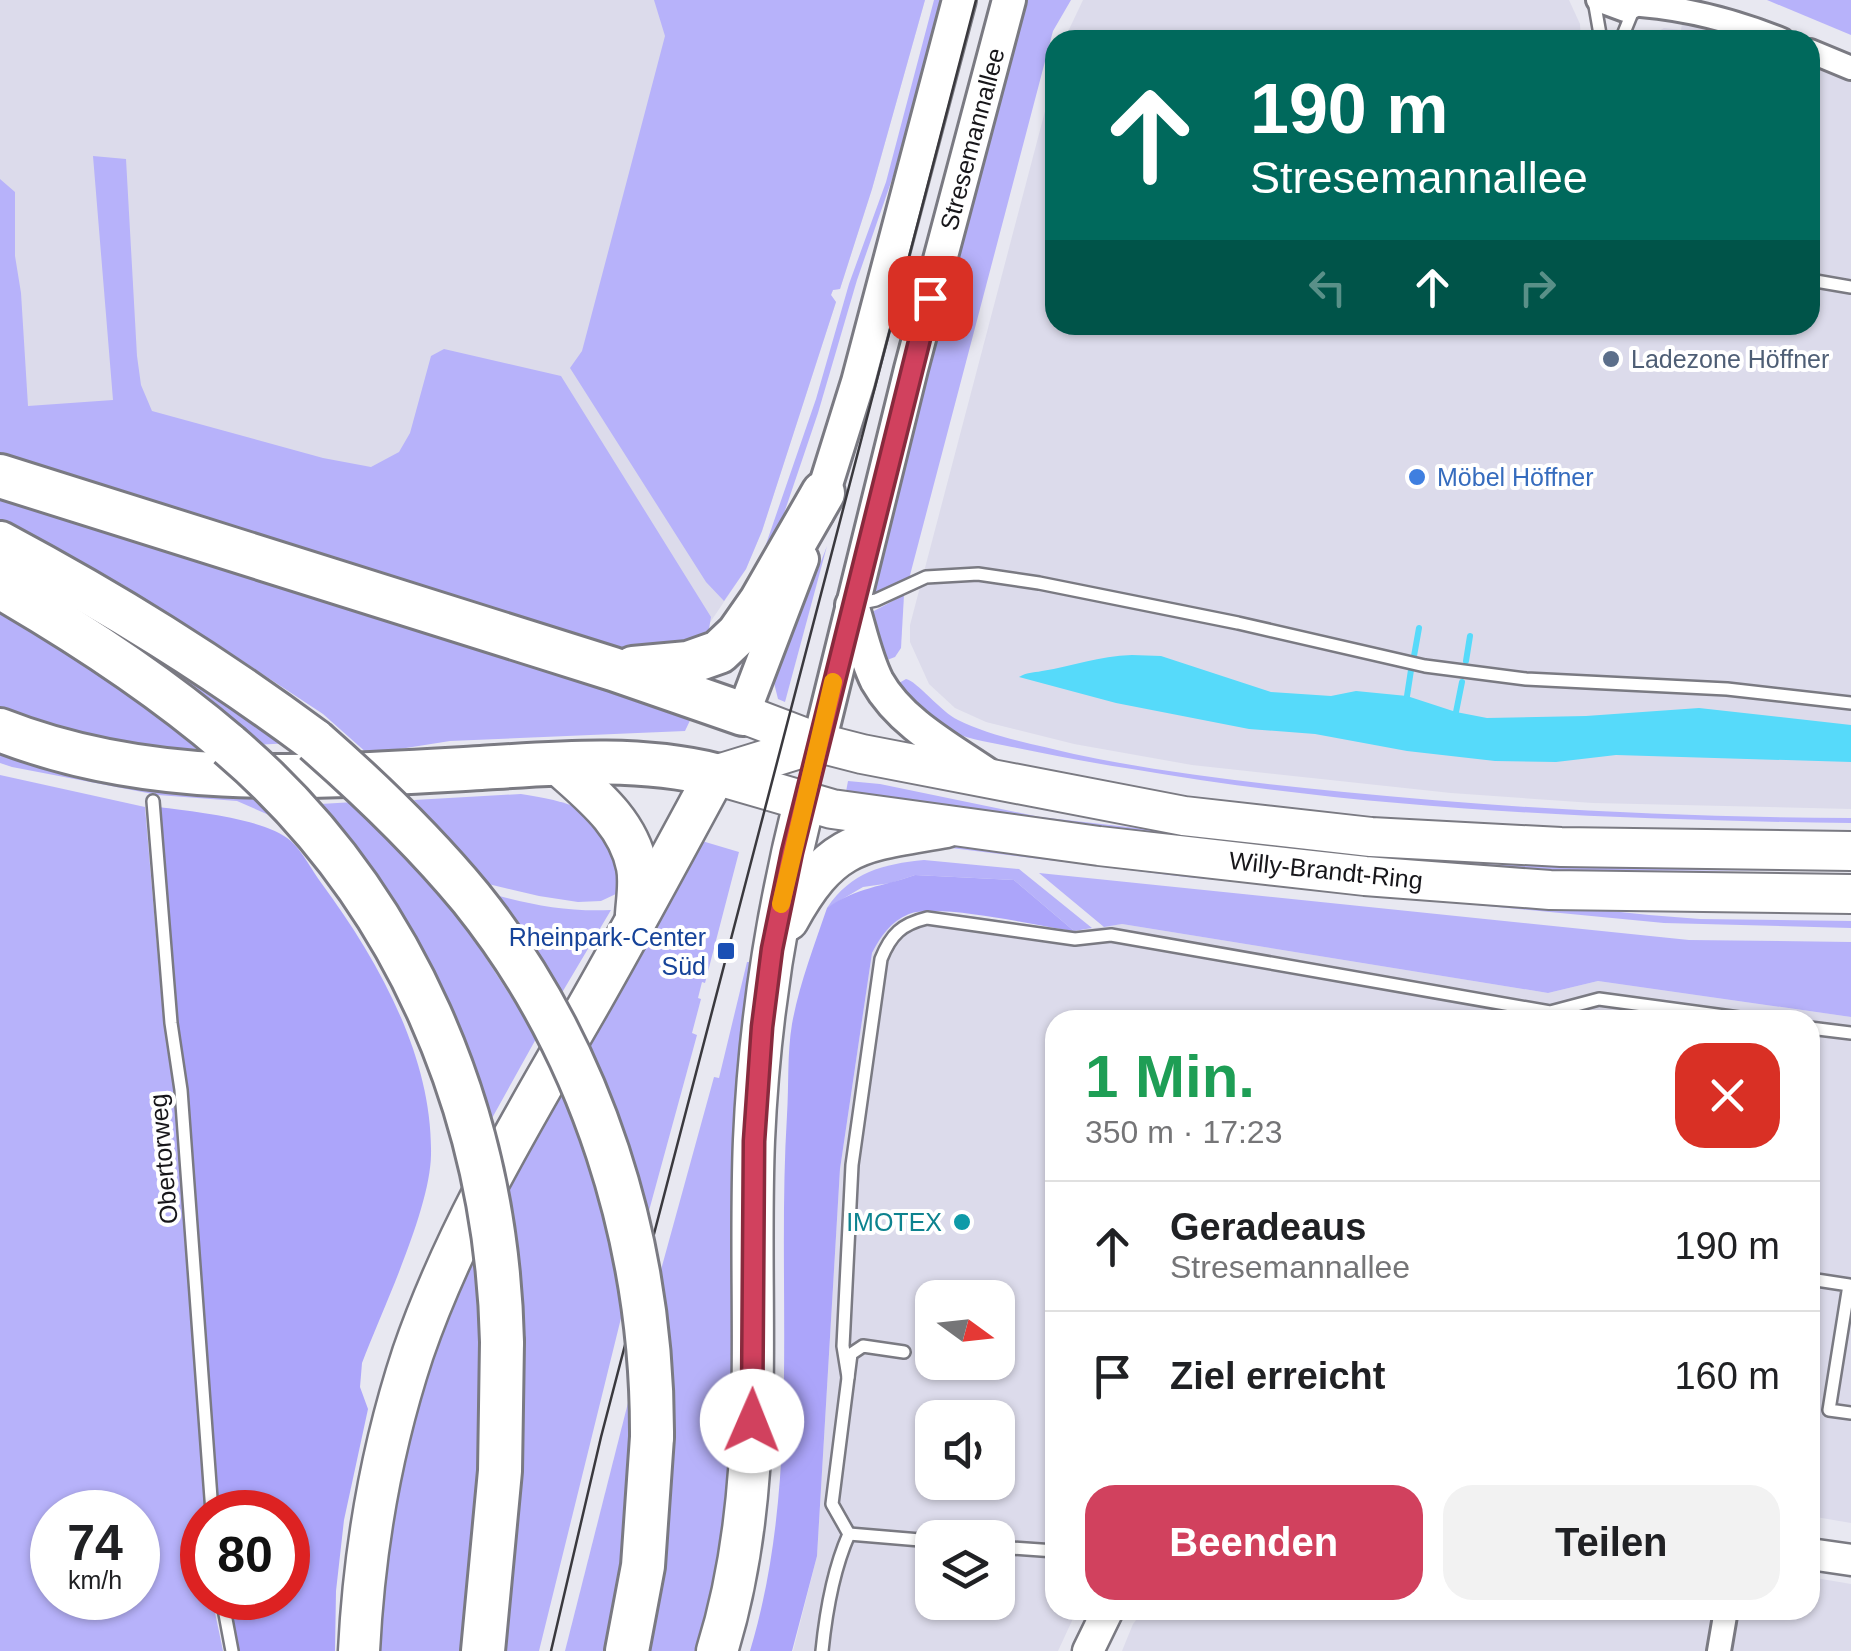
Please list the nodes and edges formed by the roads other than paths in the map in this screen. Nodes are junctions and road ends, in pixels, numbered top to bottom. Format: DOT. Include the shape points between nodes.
graph roads {
  1 [pos="959,0"];
  2 [pos="1008,0"];
  3 [pos="1596,0"];
  4 [pos="1708,0"];
  5 [pos="1641,4"];
  6 [pos="1754,28"];
  7 [pos="1600,30"];
  8 [pos="1627,30"];
  9 [pos="1759,30"];
  10 [pos="1820,55"];
  11 [pos="1851,68"];
  12 [pos="1820,282"];
  13 [pos="1851,287"];
  14 [pos="0,476"];
  15 [pos="823,493"];
  16 [pos="0,543"];
  17 [pos="0,587"];
  18 [pos="852,605"];
  19 [pos="613,669"];
  20 [pos="1851,703"];
  21 [pos="743,714"];
  22 [pos="0,730"];
  23 [pos="819,743"];
  24 [pos="764,760"];
  25 [pos="557,764"];
  26 [pos="715,775"];
  27 [pos="995,780"];
  28 [pos="792,800"];
  29 [pos="153,802"];
  30 [pos="946,827"];
  31 [pos="1851,850"];
  32 [pos="1851,894"];
  33 [pos="635,924"];
  34 [pos="772,949"];
  35 [pos="1539,1010"];
  36 [pos="1558,1010"];
  37 [pos="1680,1010"];
  38 [pos="1820,1029"];
  39 [pos="1851,1033"];
  40 [pos="1820,1280"];
  41 [pos="1850,1285"];
  42 [pos="904,1352"];
  43 [pos="848,1377"];
  44 [pos="1851,1413"];
  45 [pos="210,1490"];
  46 [pos="850,1534"];
  47 [pos="915,1540"];
  48 [pos="1015,1547"];
  49 [pos="1045,1550"];
  50 [pos="1820,1555"];
  51 [pos="1851,1560"];
  52 [pos="226,1620"];
  53 [pos="1103,1620"];
  54 [pos="1724,1620"];
  55 [pos="232,1651"];
  56 [pos="358,1651"];
  57 [pos="483,1651"];
  58 [pos="628,1651"];
  59 [pos="717,1651"];
  60 [pos="822,1651"];
  61 [pos="1088,1651"];
  62 [pos="1719,1651"];
  1 -- 15 [label="main road, Stresemannallee"];
  2 -- 18 [label="main road, Stresemannallee"];
  3 -- 5 [label="street" via="1615,9"];
  3 -- 7 [label="lane"];
  4 -- 6 [label="street"];
  5 -- 6 [label="street"];
  5 -- 8 [label="lane"];
  6 -- 9 [label="street"];
  10 -- 11 [label="street"];
  12 -- 13 [label="lane"];
  14 -- 19 [label="highway"];
  15 -- 19 [label="highway" via="761,601 719,652 688,663"];
  15 -- 21 [label="main road, Stresemannallee"];
  16 -- 58 [label="highway, bridge" via="178,643 316,741 378,797 472,900 541,1004 598,1124 632,1237 650,1346 645,1547"];
  17 -- 57 [label="highway, bridge" via="135,671 284,796 350,874 433,1017 466,1106 496,1254 500,1471"];
  18 -- 20 [label="lane" via="926,577 978,574 1426,666"];
  18 -- 23 [label="main road, Stresemannallee"];
  18 -- 27 [label="main road" via="868,660 891,701"];
  19 -- 21 [label="highway"];
  21 -- 23 [label="main road, Willy-Brandt-Ring"];
  21 -- 24 [label="main road"];
  21 -- 26 [label="main road, Stresemannallee"];
  22 -- 25 [label="highway" via="109,761 236,776"];
  23 -- 24 [label="main road"];
  23 -- 27 [label="main road, Willy-Brandt-Ring"];
  23 -- 28 [label="main road, Stresemannallee"];
  24 -- 26 [label="main road"];
  24 -- 28 [label="main road"];
  25 -- 26 [label="highway" via="664,765"];
  25 -- 33 [label="highway" via="612,814 630,844 638,871"];
  26 -- 28 [label="main road, Willy-Brandt-Ring"];
  26 -- 33 [label="highway"];
  27 -- 31 [label="main road, Willy-Brandt-Ring" via="1184,816 1371,837"];
  28 -- 30 [label="main road, Willy-Brandt-Ring"];
  28 -- 34 [label="highway"];
  29 -- 45 [label="lane, Obertorweg"];
  30 -- 32 [label="main road, Willy-Brandt-Ring" via="1346,874 1530,888"];
  30 -- 34 [label="highway" via="850,848 828,862 805,887"];
  33 -- 56 [label="highway" via="525,1115 414,1351 370,1532"];
  34 -- 59 [label="highway" via="754,1141 751,1459 742,1546"];
  35 -- 43 [label="lane" via="1111,935 1074,939 913,921 898,929 881,958 852,1165 842,1346"];
  36 -- 37 [label="lane" via="1599,999"];
  38 -- 39 [label="lane"];
  40 -- 41 [label="lane"];
  41 -- 44 [label="lane" via="1829,1410"];
  42 -- 43 [label="lane" via="856,1348"];
  43 -- 46 [label="lane" via="832,1504"];
  46 -- 47 [label="lane"];
  46 -- 60 [label="lane"];
  48 -- 49 [label="lane"];
  50 -- 51 [label="street"];
  52 -- 55 [label="lane"];
  53 -- 61 [label="street"];
  54 -- 62 [label="street"];
}
